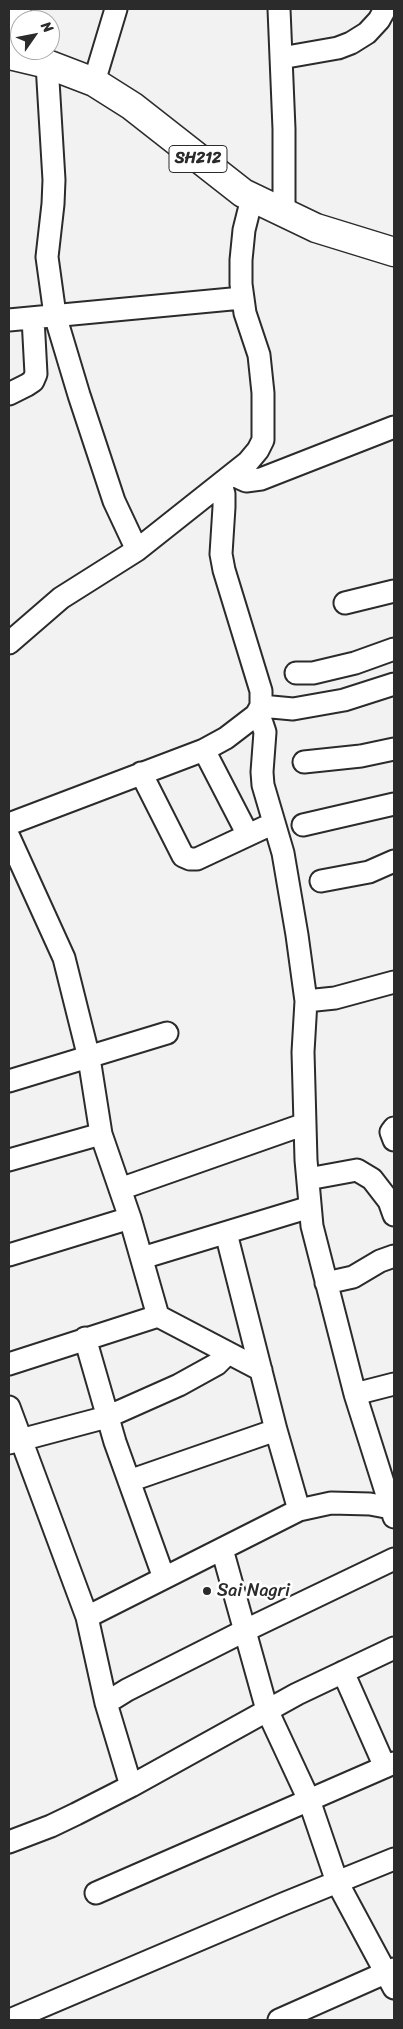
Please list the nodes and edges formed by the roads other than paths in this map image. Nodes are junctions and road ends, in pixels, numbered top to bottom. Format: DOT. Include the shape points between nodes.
graph roads {
  1 [pos="20,9"];
  2 [pos="116,9"];
  3 [pos="279,9"];
  4 [pos="385,9"];
  5 [pos="9,51"];
  6 [pos="9,55"];
  7 [pos="281,58"];
  8 [pos="47,64"];
  9 [pos="94,82"];
  10 [pos="252,198"];
  11 [pos="284,212"];
  12 [pos="394,252"];
  13 [pos="242,298"];
  14 [pos="55,315"];
  15 [pos="33,318"];
  16 [pos="9,320"];
  17 [pos="9,394"];
  18 [pos="394,427"];
  19 [pos="227,479"];
  20 [pos="137,550"];
  21 [pos="394,591"];
  22 [pos="345,603"];
  23 [pos="9,642"];
  24 [pos="394,649"];
  25 [pos="296,673"];
  26 [pos="394,687"];
  27 [pos="258,711"];
  28 [pos="394,748"];
  29 [pos="204,750"];
  30 [pos="304,762"];
  31 [pos="141,773"];
  32 [pos="394,804"];
  33 [pos="274,823"];
  34 [pos="9,824"];
  35 [pos="303,826"];
  36 [pos="248,835"];
  37 [pos="9,837"];
  38 [pos="394,864"];
  39 [pos="321,881"];
  40 [pos="394,982"];
  41 [pos="306,1001"];
  42 [pos="167,1034"];
  43 [pos="89,1058"];
  44 [pos="9,1081"];
  45 [pos="305,1124"];
  46 [pos="394,1128"];
  47 [pos="101,1134"];
  48 [pos="394,1140"];
  49 [pos="9,1160"];
  50 [pos="308,1179"];
  51 [pos="120,1189"];
  52 [pos="310,1207"];
  53 [pos="394,1215"];
  54 [pos="130,1218"];
  55 [pos="226,1233"];
  56 [pos="9,1256"];
  57 [pos="394,1256"];
  58 [pos="142,1258"];
  59 [pos="326,1283"];
  60 [pos="158,1316"];
  61 [pos="85,1338"];
  62 [pos="228,1353"];
  63 [pos="9,1364"];
  64 [pos="261,1370"];
  65 [pos="394,1384"];
  66 [pos="354,1394"];
  67 [pos="9,1407"];
  68 [pos="107,1417"];
  69 [pos="276,1430"];
  70 [pos="15,1441"];
  71 [pos="129,1481"];
  72 [pos="299,1510"];
  73 [pos="393,1513"];
  74 [pos="222,1549"];
  75 [pos="394,1559"];
  76 [pos="164,1578"];
  77 [pos="87,1616"];
  78 [pos="244,1632"];
  79 [pos="394,1648"];
  80 [pos="343,1672"];
  81 [pos="106,1702"];
  82 [pos="267,1710"];
  83 [pos="390,1765"];
  84 [pos="131,1786"];
  85 [pos="309,1800"];
  86 [pos="9,1842"];
  87 [pos="394,1859"];
  88 [pos="337,1882"];
  89 [pos="96,1893"];
  90 [pos="391,1977"];
  91 [pos="10,2020"];
  92 [pos="279,2020"];
  1 -- 5 [label="street"];
  2 -- 9 [label="street"];
  3 -- 7 [label="street"];
  4 -- 7 [label="street" via="367,33 351,43"];
  6 -- 8 [label="main road, SH212"];
  7 -- 11 [label="street"];
  8 -- 9 [label="main road, SH212"];
  8 -- 14 [label="street" via="54,180 47,257"];
  9 -- 10 [label="main road, SH212" via="132,106"];
  10 -- 11 [label="main road, SH212"];
  10 -- 13 [label="street" via="241,260"];
  11 -- 12 [label="main road, SH212" via="316,228"];
  13 -- 14 [label="street"];
  13 -- 19 [label="street" via="259,356 264,428 258,450"];
  14 -- 15 [label="street"];
  14 -- 20 [label="street" via="114,501"];
  15 -- 16 [label="street"];
  15 -- 17 [label="street" via="36,374 33,381"];
  18 -- 19 [label="street" via="261,479"];
  19 -- 20 [label="street"];
  19 -- 27 [label="street" via="221,554 261,691"];
  20 -- 23 [label="street" via="61,598"];
  21 -- 22 [label="street"];
  24 -- 25 [label="street" via="355,663 313,673"];
  26 -- 27 [label="street" via="344,700"];
  27 -- 29 [label="street" via="226,738"];
  27 -- 33 [label="street" via="265,732 263,785"];
  28 -- 30 [label="street" via="361,756"];
  29 -- 31 [label="street"];
  29 -- 36 [label="street"];
  31 -- 34 [label="street"];
  31 -- 36 [label="street" via="183,856 197,859"];
  32 -- 35 [label="street"];
  33 -- 36 [label="street"];
  33 -- 41 [label="street" via="286,869"];
  37 -- 43 [label="street" via="64,958"];
  38 -- 39 [label="street"];
  40 -- 41 [label="street" via="335,998"];
  41 -- 45 [label="street" via="303,1052"];
  42 -- 43 [label="street"];
  43 -- 44 [label="street"];
  43 -- 47 [label="street"];
  45 -- 50 [label="street"];
  45 -- 51 [label="street"];
  46 -- 48 [label="street" via="391,1132"];
  47 -- 49 [label="street"];
  47 -- 51 [label="street"];
  50 -- 52 [label="street"];
  50 -- 53 [label="street" via="357,1170 372,1179 389,1201"];
  51 -- 54 [label="street"];
  52 -- 55 [label="street"];
  52 -- 59 [label="street"];
  54 -- 56 [label="street"];
  54 -- 58 [label="street"];
  55 -- 58 [label="street"];
  55 -- 64 [label="street"];
  57 -- 59 [label="street" via="380,1260 353,1277"];
  58 -- 60 [label="street"];
  59 -- 66 [label="street"];
  60 -- 61 [label="street"];
  60 -- 62 [label="street"];
  61 -- 63 [label="street"];
  61 -- 68 [label="street"];
  62 -- 64 [label="street"];
  62 -- 68 [label="street" via="217,1364 179,1385"];
  64 -- 69 [label="street"];
  65 -- 66 [label="street"];
  66 -- 73 [label="street"];
  67 -- 70 [label="street"];
  68 -- 70 [label="street"];
  68 -- 71 [label="street"];
  69 -- 71 [label="street"];
  69 -- 72 [label="street"];
  70 -- 77 [label="street"];
  71 -- 76 [label="street"];
  72 -- 73 [label="street" via="332,1503 370,1504"];
  72 -- 74 [label="street"];
  74 -- 76 [label="street"];
  74 -- 78 [label="street"];
  75 -- 78 [label="street"];
  76 -- 77 [label="street"];
  77 -- 81 [label="street"];
  78 -- 81 [label="street"];
  78 -- 82 [label="street"];
  79 -- 80 [label="street"];
  80 -- 82 [label="street"];
  80 -- 83 [label="street"];
  81 -- 84 [label="street"];
  82 -- 84 [label="street"];
  82 -- 85 [label="street"];
  83 -- 85 [label="street"];
  84 -- 86 [label="street" via="51,1826"];
  85 -- 88 [label="street"];
  85 -- 89 [label="street"];
  87 -- 88 [label="street"];
  88 -- 90 [label="street"];
  88 -- 91 [label="street"];
  90 -- 92 [label="street"];
}
